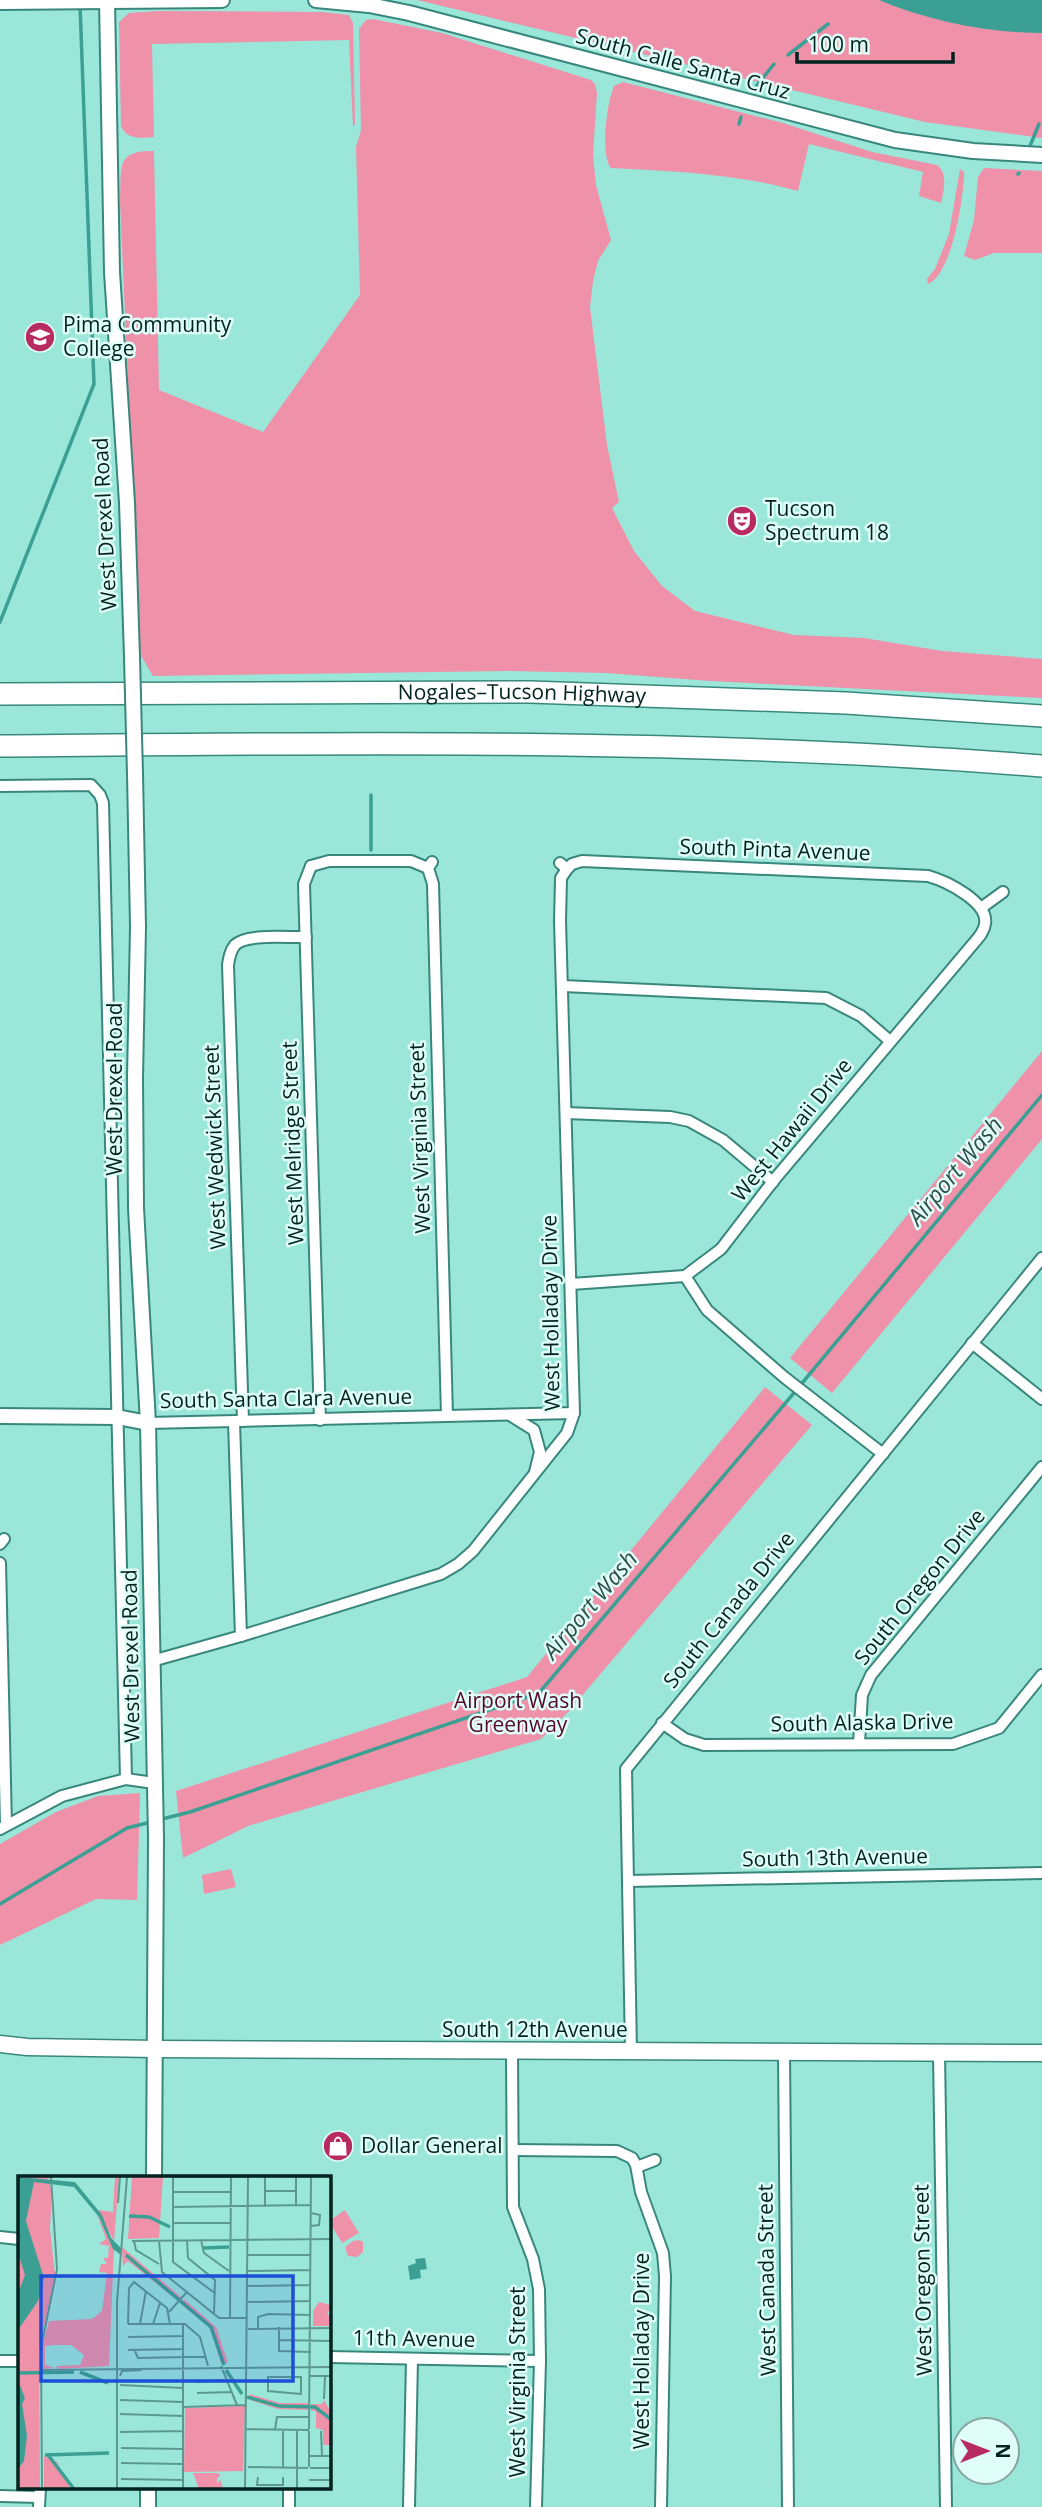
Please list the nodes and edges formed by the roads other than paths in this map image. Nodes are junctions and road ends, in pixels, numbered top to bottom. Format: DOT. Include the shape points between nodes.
graph roads {
  1 [pos="222,0"];
  2 [pos="316,0"];
  3 [pos="88,1"];
  4 [pos="107,1"];
  5 [pos="0,2"];
  6 [pos="1042,155"];
  7 [pos="0,694"];
  8 [pos="1042,716"];
  9 [pos="0,746"];
  10 [pos="1042,766"];
  11 [pos="0,786"];
  12 [pos="307,862"];
  13 [pos="563,866"];
  14 [pos="1003,892"];
  15 [pos="982,909"];
  16 [pos="226,936"];
  17 [pos="306,937"];
  18 [pos="235,945"];
  19 [pos="563,986"];
  20 [pos="890,1041"];
  21 [pos="566,1113"];
  22 [pos="773,1182"];
  23 [pos="1042,1258"];
  24 [pos="685,1276"];
  25 [pos="570,1283"];
  26 [pos="972,1343"];
  27 [pos="1042,1399"];
  28 [pos="574,1413"];
  29 [pos="508,1414"];
  30 [pos="0,1416"];
  31 [pos="447,1416"];
  32 [pos="117,1417"];
  33 [pos="320,1420"];
  34 [pos="238,1422"];
  35 [pos="148,1423"];
  36 [pos="883,1454"];
  37 [pos="1042,1467"];
  38 [pos="534,1477"];
  39 [pos="0,1563"];
  40 [pos="241,1636"];
  41 [pos="152,1661"];
  42 [pos="1042,1675"];
  43 [pos="662,1723"];
  44 [pos="859,1743"];
  45 [pos="126,1779"];
  46 [pos="154,1783"];
  47 [pos="3,1827"];
  48 [pos="1042,1873"];
  49 [pos="628,1881"];
  50 [pos="0,2044"];
  51 [pos="27,2047"];
  52 [pos="157,2049"];
  53 [pos="512,2051"];
  54 [pos="0,2052"];
  55 [pos="631,2052"];
  56 [pos="784,2052"];
  57 [pos="939,2053"];
  58 [pos="1042,2053"];
  59 [pos="513,2150"];
  60 [pos="654,2160"];
  61 [pos="634,2162"];
  62 [pos="154,2176"];
  63 [pos="0,2237"];
  64 [pos="18,2239"];
  65 [pos="331,2357"];
  66 [pos="412,2360"];
  67 [pos="0,2361"];
  68 [pos="18,2361"];
  69 [pos="540,2361"];
  70 [pos="0,2496"];
  71 [pos="39,2497"];
  72 [pos="409,2507"];
  73 [pos="536,2507"];
  74 [pos="661,2507"];
  75 [pos="788,2507"];
  76 [pos="946,2507"];
  1 -- 4 [label="street"];
  2 -- 6 [label="street, South Calle Santa Cruz" via="409,13 880,136 973,151"];
  3 -- 4 [label="street"];
  3 -- 5 [label="street"];
  4 -- 35 [label="street, West Drexel Road, bridge" via="112,260 127,503 135,774 136,1221"];
  7 -- 8 [label="highway, Nogales–Tucson Highway" via="530,692"];
  9 -- 10 [label="highway" via="480,743 786,752"];
  11 -- 32 [label="street, West Drexel Road" via="84,784 96,789 103,803"];
  12 -- 17 [label="street, West Melridge Street"];
  12 -- 31 [label="street, West Virginia Street" via="411,861 430,865"];
  13 -- 15 [label="street, South Pinta Avenue" via="582,861 928,876 966,895"];
  13 -- 19 [label="street, West Holladay Drive"];
  14 -- 15 [label="street"];
  15 -- 20 [label="street, West Hawaii Drive" via="985,922 981,933"];
  16 -- 18 [label="street"];
  17 -- 18 [label="street" via="244,939"];
  17 -- 33 [label="street, West Melridge Street"];
  18 -- 34 [label="street, West Wedwick Street" via="228,965"];
  19 -- 20 [label="street" via="826,998 861,1016"];
  19 -- 21 [label="street, West Holladay Drive"];
  20 -- 22 [label="street, West Hawaii Drive"];
  21 -- 22 [label="street" via="689,1121 723,1140"];
  21 -- 25 [label="street, West Holladay Drive"];
  22 -- 24 [label="street, West Hawaii Drive" via="720,1249"];
  23 -- 26 [label="street, South Canada Drive"];
  24 -- 25 [label="street"];
  24 -- 36 [label="street" via="707,1310"];
  25 -- 28 [label="street, West Holladay Drive"];
  26 -- 27 [label="street"];
  26 -- 36 [label="street, South Canada Drive"];
  28 -- 29 [label="street, South Santa Clara Avenue"];
  28 -- 38 [label="street, West Holladay Drive" via="562,1443"];
  29 -- 31 [label="street, South Santa Clara Avenue"];
  29 -- 38 [label="street" via="534,1430 540,1452"];
  30 -- 32 [label="street, South Santa Clara Avenue"];
  31 -- 33 [label="street, South Santa Clara Avenue"];
  32 -- 35 [label="street, South Santa Clara Avenue"];
  32 -- 45 [label="street, West Drexel Road"];
  33 -- 34 [label="street, South Santa Clara Avenue"];
  34 -- 35 [label="street, South Santa Clara Avenue"];
  34 -- 40 [label="street, West Wedwick Street"];
  35 -- 41 [label="street, West Drexel Road"];
  36 -- 43 [label="street, South Canada Drive"];
  37 -- 44 [label="street, South Oregon Drive" via="872,1675 862,1695"];
  38 -- 40 [label="street, West Holladay Drive" via="473,1551 441,1574"];
  39 -- 47 [label="street"];
  40 -- 41 [label="street, West Holladay Drive"];
  41 -- 46 [label="street, West Drexel Road"];
  42 -- 44 [label="street, South Alaska Drive" via="999,1728 953,1744"];
  43 -- 44 [label="street, South Alaska Drive" via="685,1739 705,1745"];
  43 -- 49 [label="street, South Canada Drive" via="626,1769"];
  45 -- 46 [label="street"];
  45 -- 47 [label="street" via="62,1796"];
  46 -- 52 [label="street, West Drexel Road"];
  48 -- 49 [label="street, South 13th Avenue"];
  49 -- 55 [label="street, South Canada Drive"];
  50 -- 51 [label="main road, South 12th Avenue"];
  51 -- 52 [label="main road, South 12th Avenue"];
  51 -- 54 [label="main road, South 12th Avenue"];
  52 -- 53 [label="main road, South 12th Avenue"];
  52 -- 62 [label="street, West Drexel Road"];
  53 -- 55 [label="main road, South 12th Avenue"];
  53 -- 59 [label="street, West Virginia Street"];
  55 -- 56 [label="main road, South 12th Avenue"];
  56 -- 57 [label="main road, South 12th Avenue"];
  56 -- 75 [label="street, West Canada Street"];
  57 -- 58 [label="main road, South 12th Avenue"];
  57 -- 76 [label="street, West Oregon Street"];
  59 -- 61 [label="street" via="617,2151"];
  59 -- 69 [label="street, West Virginia Street" via="513,2207 538,2277"];
  60 -- 61 [label="street"];
  61 -- 74 [label="street, West Holladay Drive" via="663,2253 665,2276"];
  63 -- 64 [label="street"];
  65 -- 66 [label="street, 11th Avenue"];
  66 -- 69 [label="street, 11th Avenue"];
  66 -- 72 [label="street"];
  67 -- 68 [label="street"];
  69 -- 73 [label="street, West Virginia Street"];
  70 -- 71 [label="street"];
}
